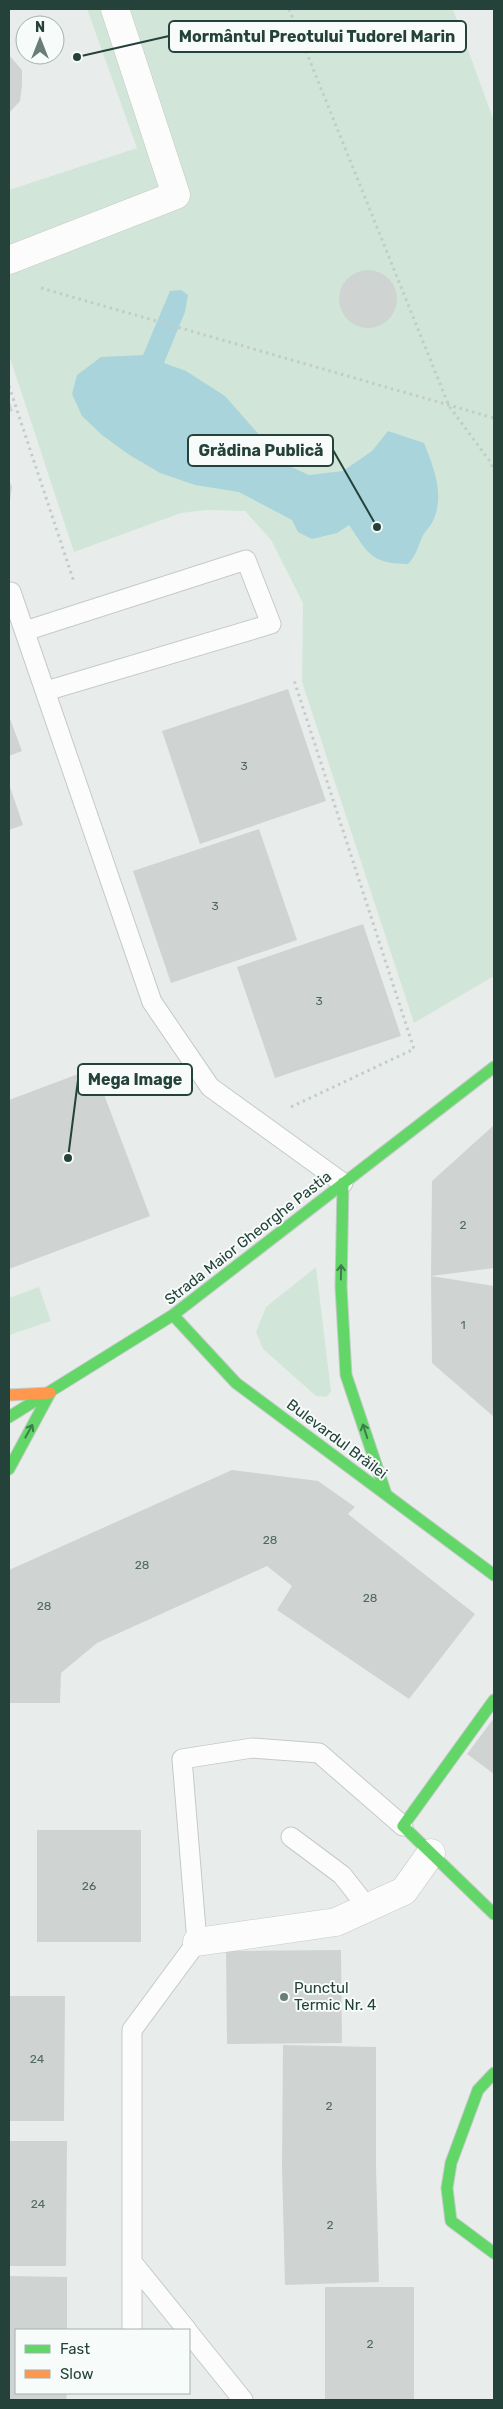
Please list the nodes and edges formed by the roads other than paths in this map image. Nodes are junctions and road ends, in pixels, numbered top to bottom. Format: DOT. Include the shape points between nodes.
graph roads {
  1 [pos="115,9"];
  2 [pos="9,260"];
  3 [pos="9,593"];
  4 [pos="25,631"];
  5 [pos="46,691"];
  6 [pos="494,1067"];
  7 [pos="343,1183"];
  8 [pos="173,1315"];
  9 [pos="50,1393"];
  10 [pos="9,1395"];
  11 [pos="9,1417"];
  12 [pos="9,1469"];
  13 [pos="386,1494"];
  14 [pos="494,1575"];
  15 [pos="494,1700"];
  16 [pos="404,1826"];
  17 [pos="291,1837"];
  18 [pos="432,1853"];
  19 [pos="368,1908"];
  20 [pos="494,1914"];
  21 [pos="198,1942"];
  22 [pos="494,2073"];
  23 [pos="494,2253"];
  24 [pos="132,2262"];
  25 [pos="132,2329"];
  26 [pos="186,2329"];
  27 [pos="190,2334"];
  28 [pos="243,2400"];
  1 -- 2 [label="street" via="176,195"];
  3 -- 4 [label="lane"];
  4 -- 5 [label="lane"];
  4 -- 5 [label="lane" via="246,560 270,624"];
  5 -- 7 [label="lane" via="152,1002 210,1087"];
  6 -- 7 [label="main road, Strada Maior Gheorghe Pastia"];
  7 -- 8 [label="main road, Strada Maior Gheorghe Pastia"];
  13 -- 7 [label="main road, one-way" via="346,1375 341,1287"];
  8 -- 9 [label="main road, Strada Maior Gheorghe Pastia"];
  8 -- 13 [label="main road, Bulevardul Brăilei" via="236,1383"];
  9 -- 10 [label="main road"];
  9 -- 11 [label="main road, Strada Maior Gheorghe Pastia"];
  12 -- 9 [label="main road, one-way"];
  13 -- 14 [label="main road, Bulevardul Brăilei"];
  15 -- 16 [label="main road"];
  16 -- 18 [label="main road"];
  16 -- 21 [label="lane" via="319,1753 252,1748 182,1759"];
  17 -- 19 [label="lane" via="342,1874"];
  18 -- 19 [label="street" via="404,1891"];
  18 -- 20 [label="main road"];
  19 -- 21 [label="street" via="336,1922"];
  21 -- 24 [label="lane" via="132,2030"];
  22 -- 23 [label="main road" via="478,2090 453,2156 447,2188 451,2221"];
  24 -- 25 [label="lane"];
  24 -- 26 [label="lane"];
  27 -- 28 [label="lane"];
}
